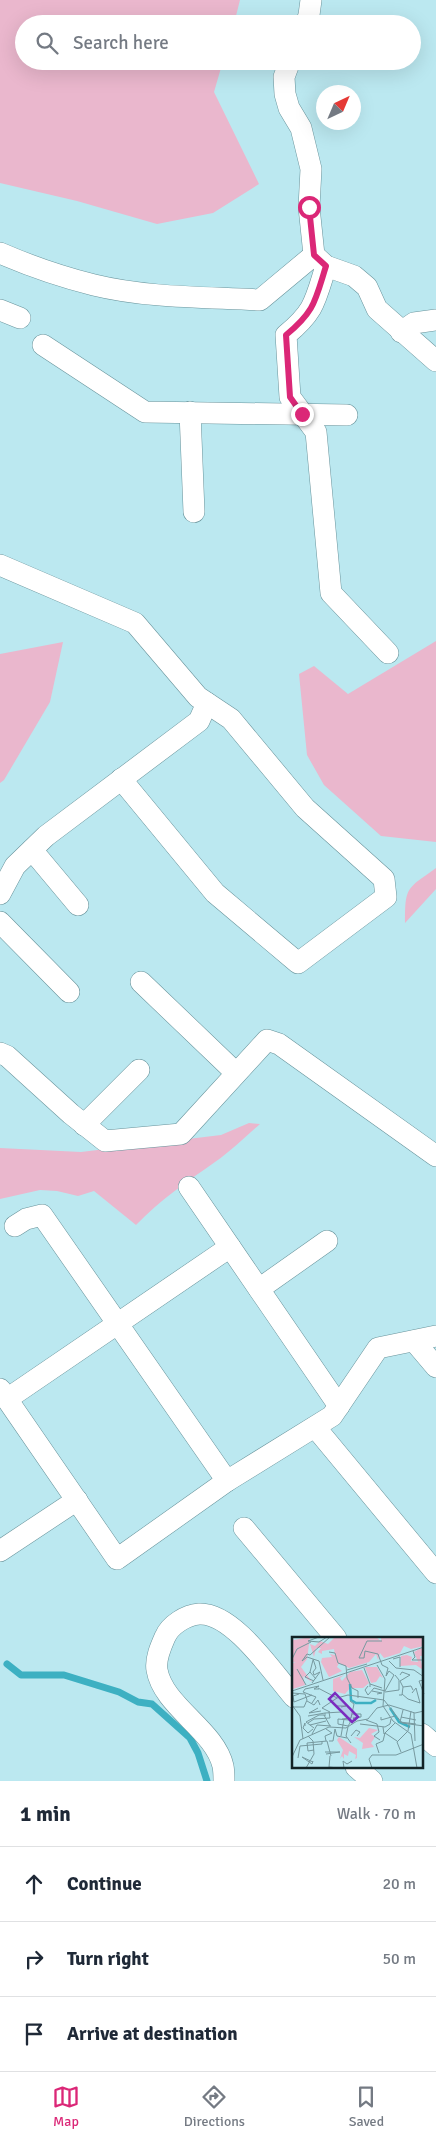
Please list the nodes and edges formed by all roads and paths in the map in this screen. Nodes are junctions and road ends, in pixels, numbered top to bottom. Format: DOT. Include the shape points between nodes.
graph roads {
  1 [pos="311,0"];
  2 [pos="309,15"];
  3 [pos="287,70"];
  4 [pos="0,253"];
  5 [pos="320,261"];
  6 [pos="0,310"];
  7 [pos="20,318"];
  8 [pos="436,320"];
  9 [pos="401,332"];
  10 [pos="43,345"];
  11 [pos="436,361"];
  12 [pos="190,412"];
  13 [pos="302,414"];
  14 [pos="347,415"];
  15 [pos="194,512"];
  16 [pos="0,565"];
  17 [pos="388,653"];
  18 [pos="207,703"];
  19 [pos="121,779"];
  20 [pos="32,850"];
  21 [pos="0,894"];
  22 [pos="78,905"];
  23 [pos="0,922"];
  24 [pos="141,982"];
  25 [pos="69,992"];
  26 [pos="0,1053"];
  27 [pos="139,1070"];
  28 [pos="236,1073"];
  29 [pos="84,1125"];
  30 [pos="436,1156"];
  31 [pos="189,1187"];
  32 [pos="15,1226"];
  33 [pos="327,1241"];
  34 [pos="230,1247"];
  35 [pos="259,1289"];
  36 [pos="117,1323"];
  37 [pos="436,1336"];
  38 [pos="414,1340"];
  39 [pos="436,1367"];
  40 [pos="3,1394"];
  41 [pos="339,1406"];
  42 [pos="314,1427"];
  43 [pos="227,1481"];
  44 [pos="77,1500"];
  45 [pos="244,1528"];
  46 [pos="0,1551"];
  47 [pos="436,1574"];
  48 [pos="335,1637"];
  49 [pos="292,1695"];
  50 [pos="424,1736"];
  51 [pos="436,1746"];
  52 [pos="357,1768"];
  53 [pos="224,1781"];
  54 [pos="372,1781"];
  1 -- 2 [label="street"];
  3 -- 5 [label="street" via="285,94 301,128 311,169 309,207"];
  4 -- 5 [label="street" via="94,285 143,293 260,300"];
  5 -- 9 [label="street" via="354,276 367,287 377,310"];
  5 -- 13 [label="street" via="313,308 286,335 290,397"];
  6 -- 7 [label="street"];
  8 -- 9 [label="street" via="414,322"];
  9 -- 11 [label="street"];
  10 -- 12 [label="street" via="145,412"];
  12 -- 13 [label="street"];
  12 -- 15 [label="street"];
  13 -- 14 [label="street"];
  13 -- 17 [label="street" via="316,432 331,593"];
  16 -- 18 [label="street" via="135,623 198,697"];
  18 -- 19 [label="street" via="199,721"];
  18 -- 19 [label="street" via="231,719 305,808 384,879 386,897 298,963 215,893"];
  19 -- 20 [label="street"];
  20 -- 21 [label="street" via="15,866"];
  20 -- 22 [label="street"];
  23 -- 25 [label="street"];
  24 -- 28 [label="street"];
  26 -- 29 [label="street"];
  27 -- 29 [label="street"];
  28 -- 29 [label="street" via="181,1134 105,1141"];
  28 -- 30 [label="street" via="268,1040 279,1044"];
  31 -- 34 [label="street"];
  32 -- 36 [label="street" via="26,1218 42,1215"];
  33 -- 35 [label="street"];
  34 -- 35 [label="street"];
  34 -- 36 [label="street"];
  35 -- 41 [label="street"];
  36 -- 40 [label="street"];
  36 -- 43 [label="street"];
  37 -- 38 [label="street"];
  38 -- 39 [label="street"];
  38 -- 41 [label="street" via="378,1348"];
  40 -- 44 [label="street"];
  41 -- 42 [label="street" via="332,1416"];
  42 -- 43 [label="street"];
  42 -- 47 [label="street"];
  43 -- 44 [label="street" via="117,1559"];
  44 -- 46 [label="street"];
  45 -- 48 [label="street"];
  49 -- 53 [label="street" via="238,1631 224,1621 198,1614 180,1621 167,1632 156,1668 162,1688 210,1741 223,1764"];
  50 -- 51 [label="street"];
  52 -- 54 [label="street"];
}
